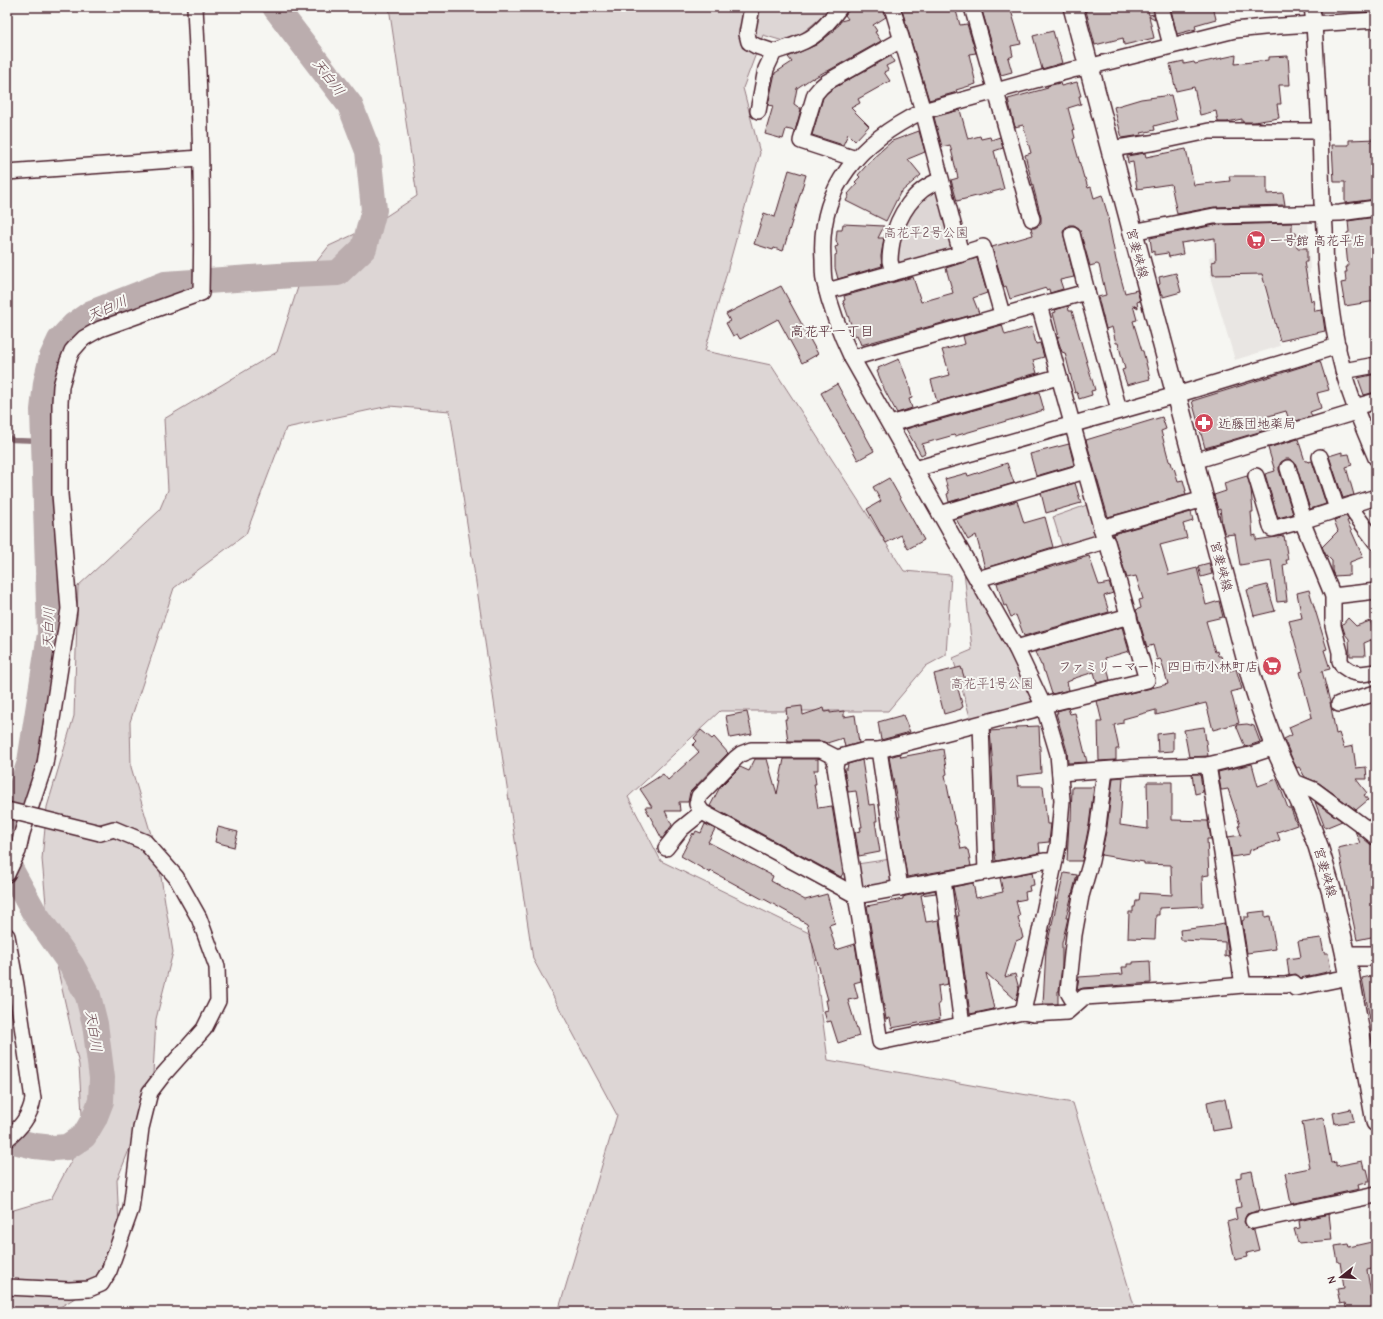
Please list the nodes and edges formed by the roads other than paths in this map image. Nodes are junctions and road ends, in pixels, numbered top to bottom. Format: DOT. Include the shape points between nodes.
graph roads {
  1 [pos="195,7"];
  2 [pos="752,7"];
  3 [pos="840,7"];
  4 [pos="892,7"];
  5 [pos="972,7"];
  6 [pos="1072,7"];
  7 [pos="1161,7"];
  8 [pos="1312,7"];
  9 [pos="1376,20"];
  10 [pos="1314,23"];
  11 [pos="901,40"];
  12 [pos="1171,45"];
  13 [pos="774,52"];
  14 [pos="1088,67"];
  15 [pos="995,91"];
  16 [pos="758,111"];
  17 [pos="922,111"];
  18 [pos="1320,132"];
  19 [pos="1110,149"];
  20 [pos="200,158"];
  21 [pos="856,158"];
  22 [pos="7,172"];
  23 [pos="941,180"];
  24 [pos="1376,208"];
  25 [pos="1324,214"];
  26 [pos="1032,219"];
  27 [pos="1132,232"];
  28 [pos="1072,234"];
  29 [pos="961,254"];
  30 [pos="893,273"];
  31 [pos="827,291"];
  32 [pos="1087,292"];
  33 [pos="1039,305"];
  34 [pos="1002,314"];
  35 [pos="1338,346"];
  36 [pos="852,358"];
  37 [pos="1376,365"];
  38 [pos="1343,370"];
  39 [pos="1058,377"];
  40 [pos="1176,395"];
  41 [pos="1376,401"];
  42 [pos="1120,410"];
  43 [pos="1356,410"];
  44 [pos="890,424"];
  45 [pos="1072,424"];
  46 [pos="1320,457"];
  47 [pos="1376,458"];
  48 [pos="1194,461"];
  49 [pos="1288,468"];
  50 [pos="915,469"];
  51 [pos="1085,471"];
  52 [pos="1256,476"];
  53 [pos="1376,497"];
  54 [pos="1204,499"];
  55 [pos="1353,504"];
  56 [pos="1337,509"];
  57 [pos="940,514"];
  58 [pos="1303,520"];
  59 [pos="1103,535"];
  60 [pos="1376,542"];
  61 [pos="978,579"];
  62 [pos="1376,591"];
  63 [pos="1333,596"];
  64 [pos="1129,616"];
  65 [pos="1016,648"];
  66 [pos="1373,673"];
  67 [pos="1376,692"];
  68 [pos="1339,704"];
  69 [pos="1044,706"];
  70 [pos="981,724"];
  71 [pos="1276,747"];
  72 [pos="879,750"];
  73 [pos="837,758"];
  74 [pos="1208,765"];
  75 [pos="1105,770"];
  76 [pos="1060,773"];
  77 [pos="1292,781"];
  78 [pos="7,810"];
  79 [pos="702,812"];
  80 [pos="1376,837"];
  81 [pos="666,848"];
  82 [pos="1055,861"];
  83 [pos="986,872"];
  84 [pos="7,874"];
  85 [pos="943,880"];
  86 [pos="900,888"];
  87 [pos="856,896"];
  88 [pos="7,936"];
  89 [pos="1346,956"];
  90 [pos="1376,956"];
  91 [pos="1349,977"];
  92 [pos="1243,985"];
  93 [pos="1075,1004"];
  94 [pos="1023,1012"];
  95 [pos="962,1025"];
  96 [pos="1376,1122"];
  97 [pos="7,1139"];
  98 [pos="1376,1195"];
  99 [pos="1253,1221"];
  100 [pos="7,1287"];
  1 -- 20 [label="street"];
  2 -- 13 [label="street" via="747,34 749,42"];
  3 -- 13 [label="street" via="828,23 812,37"];
  4 -- 11 [label="street"];
  5 -- 15 [label="street"];
  6 -- 14 [label="main road, 宮妻峡線"];
  7 -- 12 [label="street"];
  8 -- 10 [label="street"];
  9 -- 10 [label="street"];
  10 -- 12 [label="street" via="1235,30"];
  10 -- 18 [label="street"];
  11 -- 17 [label="street"];
  11 -- 21 [label="street" via="827,82 815,94 801,141"];
  12 -- 14 [label="street"];
  13 -- 16 [label="street" via="766,69"];
  14 -- 15 [label="street"];
  14 -- 19 [label="main road, 宮妻峡線"];
  15 -- 17 [label="street"];
  15 -- 26 [label="street"];
  17 -- 21 [label="street" via="881,134"];
  17 -- 23 [label="street"];
  18 -- 19 [label="street" via="1209,131"];
  18 -- 25 [label="street"];
  19 -- 27 [label="main road, 宮妻峡線"];
  20 -- 22 [label="street"];
  20 -- 84 [label="street" via="201,293 100,329 84,338 72,351 64,371 60,404 60,494 69,609 45,764 18,851"];
  21 -- 31 [label="street" via="841,178 832,196 824,224 822,252"];
  23 -- 29 [label="street"];
  23 -- 30 [label="street" via="919,192 902,213 891,251"];
  24 -- 25 [label="street"];
  25 -- 27 [label="street" via="1214,216"];
  25 -- 35 [label="street" via="1326,268"];
  27 -- 40 [label="main road, 宮妻峡線"];
  28 -- 32 [label="street"];
  29 -- 30 [label="street"];
  29 -- 34 [label="street" via="983,247"];
  30 -- 31 [label="street"];
  31 -- 36 [label="street"];
  32 -- 33 [label="street"];
  32 -- 42 [label="street"];
  33 -- 34 [label="street"];
  33 -- 39 [label="street"];
  34 -- 36 [label="street" via="994,319"];
  35 -- 38 [label="street"];
  35 -- 40 [label="street"];
  36 -- 44 [label="street"];
  37 -- 38 [label="street"];
  38 -- 43 [label="street"];
  39 -- 44 [label="street"];
  39 -- 45 [label="street"];
  40 -- 42 [label="street"];
  40 -- 48 [label="main road, 宮妻峡線"];
  41 -- 43 [label="street"];
  42 -- 45 [label="street"];
  43 -- 47 [label="street"];
  43 -- 48 [label="street"];
  44 -- 50 [label="street"];
  45 -- 50 [label="street"];
  45 -- 51 [label="street"];
  46 -- 56 [label="street"];
  48 -- 54 [label="main road, 宮妻峡線"];
  49 -- 58 [label="street"];
  50 -- 57 [label="street"];
  51 -- 57 [label="street"];
  51 -- 59 [label="street"];
  52 -- 58 [label="street" via="1272,529"];
  53 -- 55 [label="street"];
  54 -- 59 [label="street"];
  54 -- 71 [label="main road, 宮妻峡線" via="1252,680"];
  55 -- 56 [label="street"];
  55 -- 60 [label="street" via="1356,514"];
  56 -- 58 [label="street"];
  57 -- 61 [label="street"];
  58 -- 63 [label="street"];
  59 -- 61 [label="street"];
  59 -- 64 [label="street" via="1108,542"];
  61 -- 65 [label="street"];
  62 -- 63 [label="street"];
  63 -- 66 [label="street" via="1333,626 1340,661 1352,672"];
  64 -- 65 [label="street"];
  64 -- 69 [label="street" via="1147,680"];
  65 -- 69 [label="street"];
  66 -- 67 [label="street"];
  67 -- 68 [label="street"];
  69 -- 70 [label="street"];
  69 -- 76 [label="street" via="1058,754"];
  70 -- 72 [label="street"];
  70 -- 83 [label="street"];
  71 -- 74 [label="street"];
  71 -- 77 [label="main road, 宮妻峡線"];
  72 -- 73 [label="street" via="866,750"];
  72 -- 86 [label="street"];
  73 -- 79 [label="street" via="821,750 751,750 741,754 699,796 697,804"];
  73 -- 87 [label="street" via="834,767"];
  74 -- 75 [label="street"];
  74 -- 92 [label="street"];
  75 -- 76 [label="street"];
  75 -- 93 [label="street" via="1098,826 1074,934 1068,992"];
  76 -- 82 [label="street" via="1061,825"];
  77 -- 80 [label="street" via="1314,790"];
  77 -- 89 [label="main road, 宮妻峡線" via="1318,846"];
  78 -- 100 [label="street, bridge" via="100,833 114,829 145,842 176,877 199,918 217,967 218,1001 204,1029 150,1092 141,1128 131,1208 109,1271 100,1284 89,1290"];
  79 -- 81 [label="street" via="681,829"];
  79 -- 87 [label="street"];
  82 -- 83 [label="street"];
  82 -- 94 [label="street"];
  83 -- 85 [label="street"];
  85 -- 86 [label="street"];
  85 -- 95 [label="street"];
  86 -- 87 [label="street"];
  87 -- 95 [label="street" via="880,1042"];
  88 -- 97 [label="street" via="33,1099 28,1116 20,1128"];
  89 -- 90 [label="main road"];
  89 -- 91 [label="main road, 宮妻峡線"];
  91 -- 92 [label="street" via="1295,988 1294,983"];
  91 -- 96 [label="main road, 宮妻峡線"];
  92 -- 93 [label="street" via="1084,997"];
  93 -- 94 [label="street" via="1066,1012"];
  94 -- 95 [label="street"];
  98 -- 99 [label="street"];
}
